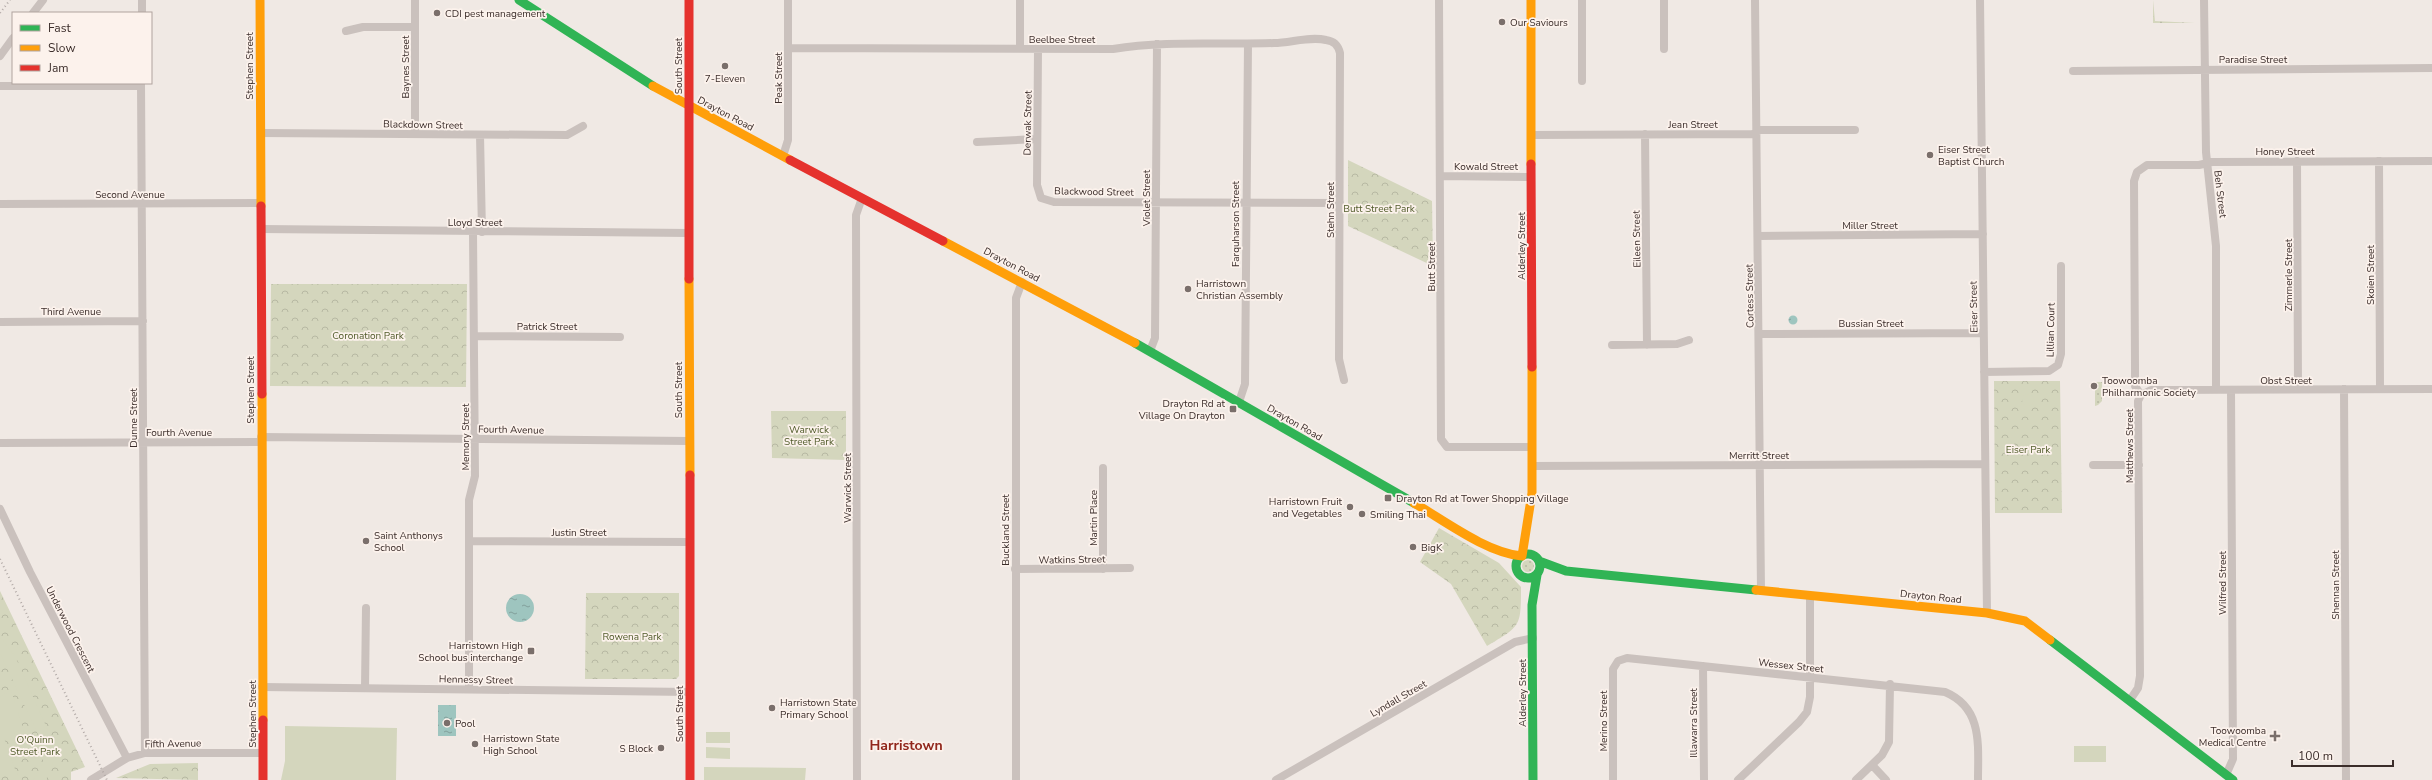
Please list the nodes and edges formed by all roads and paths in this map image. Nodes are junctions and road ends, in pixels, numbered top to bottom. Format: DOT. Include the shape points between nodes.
graph roads {
  1 [pos="43,0"];
  2 [pos="142,0"];
  3 [pos="260,0"];
  4 [pos="415,0"];
  5 [pos="514,0"];
  6 [pos="689,0"];
  7 [pos="788,0"];
  8 [pos="1020,0"];
  9 [pos="1439,0"];
  10 [pos="1531,0"];
  11 [pos="1582,0"];
  12 [pos="1664,0"];
  13 [pos="1755,0"];
  14 [pos="1980,0"];
  15 [pos="2204,0"];
  16 [pos="523,3"];
  17 [pos="34,12"];
  18 [pos="142,12"];
  19 [pos="415,27"];
  20 [pos="346,31"];
  21 [pos="12,39"];
  22 [pos="1334,42"];
  23 [pos="1157,44"];
  24 [pos="1248,44"];
  25 [pos="788,48"];
  26 [pos="1020,48"];
  27 [pos="1038,49"];
  28 [pos="1664,49"];
  29 [pos="0,56"];
  30 [pos="2432,68"];
  31 [pos="2205,70"];
  32 [pos="2073,71"];
  33 [pos="1582,81"];
  34 [pos="141,85"];
  35 [pos="0,86"];
  36 [pos="688,106"];
  37 [pos="583,126"];
  38 [pos="1855,130"];
  39 [pos="1757,132"];
  40 [pos="260,133"];
  41 [pos="415,134"];
  42 [pos="1645,134"];
  43 [pos="480,135"];
  44 [pos="1532,135"];
  45 [pos="1037,139"];
  46 [pos="977,142"];
  47 [pos="783,156"];
  48 [pos="2432,160"];
  49 [pos="2297,161"];
  50 [pos="2379,161"];
  51 [pos="2207,163"];
  52 [pos="2139,169"];
  53 [pos="1440,176"];
  54 [pos="1532,177"];
  55 [pos="862,198"];
  56 [pos="1041,198"];
  57 [pos="1156,202"];
  58 [pos="260,203"];
  59 [pos="1245,203"];
  60 [pos="0,204"];
  61 [pos="142,204"];
  62 [pos="1340,204"];
  63 [pos="261,229"];
  64 [pos="473,232"];
  65 [pos="482,232"];
  66 [pos="689,233"];
  67 [pos="1982,234"];
  68 [pos="1758,236"];
  69 [pos="2061,266"];
  70 [pos="1022,282"];
  71 [pos="143,321"];
  72 [pos="0,322"];
  73 [pos="1984,333"];
  74 [pos="1759,334"];
  75 [pos="474,336"];
  76 [pos="620,337"];
  77 [pos="1689,340"];
  78 [pos="1647,344"];
  79 [pos="1612,345"];
  80 [pos="1150,351"];
  81 [pos="1984,372"];
  82 [pos="1344,380"];
  83 [pos="2344,389"];
  84 [pos="2380,389"];
  85 [pos="2432,389"];
  86 [pos="2216,390"];
  87 [pos="2231,390"];
  88 [pos="2298,390"];
  89 [pos="2141,395"];
  90 [pos="1239,402"];
  91 [pos="475,438"];
  92 [pos="261,439"];
  93 [pos="689,440"];
  94 [pos="143,442"];
  95 [pos="0,443"];
  96 [pos="1532,447"];
  97 [pos="1985,464"];
  98 [pos="1760,465"];
  99 [pos="2093,465"];
  100 [pos="2139,465"];
  101 [pos="1532,466"];
  102 [pos="1103,468"];
  103 [pos="1532,493"];
  104 [pos="0,509"];
  105 [pos="469,541"];
  106 [pos="690,542"];
  107 [pos="1487,545"];
  108 [pos="1522,556"];
  109 [pos="1537,559"];
  110 [pos="1103,568"];
  111 [pos="1130,568"];
  112 [pos="1015,569"];
  113 [pos="1573,572"];
  114 [pos="1520,573"];
  115 [pos="1537,574"];
  116 [pos="1761,591"];
  117 [pos="1810,596"];
  118 [pos="1532,605"];
  119 [pos="366,608"];
  120 [pos="1987,613"];
  121 [pos="1533,638"];
  122 [pos="1615,663"];
  123 [pos="1703,666"];
  124 [pos="1811,677"];
  125 [pos="1890,684"];
  126 [pos="262,687"];
  127 [pos="365,688"];
  128 [pos="469,689"];
  129 [pos="690,692"];
  130 [pos="2130,700"];
  131 [pos="145,753"];
  132 [pos="263,753"];
  133 [pos="126,758"];
  134 [pos="1872,765"];
  135 [pos="2230,777"];
  136 [pos="91,780"];
  137 [pos="262,780"];
  138 [pos="690,780"];
  139 [pos="857,780"];
  140 [pos="1016,780"];
  141 [pos="1276,780"];
  142 [pos="1533,780"];
  143 [pos="1613,780"];
  144 [pos="1704,780"];
  145 [pos="1738,780"];
  146 [pos="1856,780"];
  147 [pos="1886,780"];
  148 [pos="1978,780"];
  149 [pos="2346,780"];
  1 -- 17 [label="street"];
  2 -- 18 [label="street"];
  3 -- 40 [label="street, Stephen Street"];
  4 -- 19 [label="street, Baynes Street"];
  5 -- 16 [label="street, Drayton Road"];
  6 -- 36 [label="street, South Street"];
  7 -- 25 [label="street, Peak Street"];
  8 -- 26 [label="street"];
  9 -- 53 [label="street, Butt Street"];
  10 -- 44 [label="street, Alderley Street"];
  11 -- 33 [label="street"];
  12 -- 28 [label="street"];
  13 -- 39 [label="street, Cortess Street"];
  14 -- 67 [label="street, Eiser Street"];
  15 -- 31 [label="street, Beh Street"];
  16 -- 36 [label="street, Drayton Road"];
  19 -- 20 [label="street" via="370,26"];
  19 -- 41 [label="street, Baynes Street"];
  21 -- 29 [label="street"];
  22 -- 24 [label="street, Beelbee Street" via="1321,39"];
  22 -- 62 [label="street, Stehn Street" via="1340,53"];
  23 -- 24 [label="street, Beelbee Street"];
  23 -- 27 [label="street, Beelbee Street" via="1113,49"];
  23 -- 57 [label="street, Violet Street"];
  24 -- 59 [label="street, Farquharson Street"];
  25 -- 26 [label="street, Beelbee Street"];
  25 -- 47 [label="street, Peak Street" via="788,140"];
  26 -- 27 [label="street, Beelbee Street"];
  27 -- 45 [label="street, Derwak Street"];
  30 -- 31 [label="street, Paradise Street"];
  31 -- 32 [label="street, Paradise Street"];
  31 -- 51 [label="street, Beh Street"];
  34 -- 35 [label="street"];
  34 -- 61 [label="street, Dunne Street"];
  36 -- 47 [label="street, Drayton Road"];
  36 -- 66 [label="street, South Street"];
  37 -- 43 [label="street, Blackdown Street" via="567,135"];
  38 -- 39 [label="street, Jean Street"];
  39 -- 42 [label="street, Jean Street"];
  39 -- 68 [label="street, Cortess Street"];
  40 -- 41 [label="street, Blackdown Street"];
  40 -- 58 [label="street, Stephen Street"];
  41 -- 43 [label="street, Blackdown Street"];
  42 -- 44 [label="street, Jean Street"];
  42 -- 78 [label="street, Eileen Street"];
  43 -- 65 [label="street"];
  44 -- 54 [label="street, Alderley Street"];
  45 -- 46 [label="street"];
  45 -- 56 [label="street, Derwak Street" via="1037,185"];
  47 -- 55 [label="street, Drayton Road"];
  48 -- 50 [label="street, Honey Street"];
  49 -- 50 [label="street, Honey Street"];
  49 -- 51 [label="street, Honey Street"];
  49 -- 88 [label="street, Zimmerle Street"];
  50 -- 84 [label="street, Skoien Street"];
  51 -- 52 [label="street, Honey Street" via="2146,165"];
  51 -- 86 [label="street, Beh Street" via="2215,233"];
  52 -- 89 [label="street, Matthews Street" via="2134,181 2135,386"];
  53 -- 54 [label="street, Kowald Street"];
  53 -- 96 [label="street, Butt Street" via="1441,439 1447,447"];
  54 -- 96 [label="street, Alderley Street"];
  55 -- 70 [label="street, Drayton Road"];
  55 -- 139 [label="street, Warwick Street" via="856,215"];
  56 -- 57 [label="street, Blackwood Street" via="1054,202"];
  57 -- 59 [label="street, Blackwood Street"];
  57 -- 80 [label="street, Violet Street" via="1155,338"];
  58 -- 61 [label="street, Second Avenue"];
  58 -- 63 [label="street, Stephen Street"];
  59 -- 62 [label="street, Blackwood Street"];
  59 -- 90 [label="street, Farquharson Street" via="1245,384"];
  60 -- 61 [label="street, Second Avenue"];
  61 -- 71 [label="street, Dunne Street"];
  62 -- 82 [label="street, Stehn Street" via="1340,360"];
  63 -- 64 [label="street, Lloyd Street"];
  63 -- 92 [label="street, Stephen Street"];
  64 -- 65 [label="street, Lloyd Street"];
  64 -- 75 [label="street, Memory Street"];
  65 -- 66 [label="street, Lloyd Street"];
  66 -- 93 [label="street, South Street"];
  67 -- 68 [label="street, Miller Street"];
  67 -- 73 [label="street, Eiser Street"];
  68 -- 74 [label="street, Cortess Street"];
  69 -- 81 [label="street, Lillian Court" via="2061,354 2058,366 2049,371"];
  70 -- 80 [label="street, Drayton Road"];
  70 -- 112 [label="street, Buckland Street" via="1016,298"];
  71 -- 72 [label="street, Third Avenue"];
  71 -- 94 [label="street, Dunne Street"];
  73 -- 74 [label="street, Bussian Street"];
  73 -- 81 [label="street, Eiser Street"];
  74 -- 98 [label="street, Cortess Street"];
  75 -- 76 [label="street, Patrick Street"];
  75 -- 91 [label="street, Memory Street"];
  77 -- 78 [label="street" via="1677,344"];
  78 -- 79 [label="street"];
  80 -- 90 [label="street, Drayton Road"];
  81 -- 97 [label="street, Eiser Street"];
  83 -- 84 [label="street, Obst Street"];
  83 -- 88 [label="street, Obst Street"];
  83 -- 149 [label="street, Shennan Street"];
  84 -- 85 [label="street, Obst Street"];
  86 -- 87 [label="street, Obst Street"];
  86 -- 89 [label="street, Obst Street" via="2151,390"];
  87 -- 88 [label="street, Obst Street"];
  87 -- 135 [label="street, Wilfred Street" via="2233,759"];
  89 -- 100 [label="street, Matthews Street" via="2138,401"];
  90 -- 107 [label="street, Drayton Road"];
  91 -- 92 [label="street, Fourth Avenue"];
  91 -- 93 [label="street, Fourth Avenue"];
  91 -- 105 [label="street, Memory Street" via="475,476 469,500"];
  92 -- 94 [label="street, Fourth Avenue"];
  92 -- 126 [label="street, Stephen Street"];
  93 -- 106 [label="street, South Street"];
  94 -- 95 [label="street, Fourth Avenue"];
  94 -- 131 [label="street, Dunne Street"];
  96 -- 101 [label="street, Alderley Street"];
  97 -- 98 [label="street, Merritt Street"];
  97 -- 120 [label="street, Eiser Street"];
  98 -- 101 [label="street, Merritt Street"];
  98 -- 116 [label="street, Cortess Street"];
  99 -- 100 [label="street"];
  100 -- 130 [label="street, Matthews Street" via="2140,676 2138,688"];
  101 -- 103 [label="street, Alderley Street"];
  102 -- 110 [label="street, Martin Place"];
  103 -- 108 [label="street, Alderley Street"];
  103 -- 109 [label="street, Alderley Street" via="1536,515 1532,543"];
  104 -- 133 [label="street, Underwood Crescent"];
  105 -- 106 [label="street, Justin Street"];
  105 -- 128 [label="street, Memory Street"];
  106 -- 129 [label="street, South Street"];
  107 -- 108 [label="street, Drayton Road" via="1511,555"];
  107 -- 114 [label="street, Drayton Road"];
  108 -- 109 [label="street" via="1528,554"];
  108 -- 114 [label="street" via="1517,563"];
  109 -- 113 [label="street, Drayton Road"];
  109 -- 115 [label="street" via="1540,567"];
  110 -- 111 [label="street, Watkins Street"];
  110 -- 112 [label="street, Watkins Street"];
  112 -- 140 [label="street, Buckland Street"];
  113 -- 115 [label="street, Drayton Road"];
  113 -- 116 [label="street, Drayton Road"];
  114 -- 115 [label="street" via="1530,578"];
  114 -- 118 [label="street, Alderley Street" via="1528,588"];
  115 -- 118 [label="street, Alderley Street"];
  116 -- 117 [label="street, Drayton Road"];
  117 -- 120 [label="street, Drayton Road"];
  117 -- 124 [label="street"];
  118 -- 121 [label="street, Alderley Street"];
  119 -- 127 [label="street"];
  120 -- 130 [label="street, Drayton Road" via="2025,621"];
  121 -- 141 [label="street, Lyndall Street" via="1515,642"];
  121 -- 142 [label="street, Alderley Street"];
  122 -- 123 [label="street, Wessex Street" via="1627,658"];
  122 -- 143 [label="street, Merino Street"];
  123 -- 124 [label="street, Wessex Street"];
  123 -- 144 [label="street, Illawarra Street"];
  124 -- 125 [label="street, Wessex Street"];
  124 -- 145 [label="street" via="1810,702 1805,716"];
  125 -- 134 [label="street" via="1890,737 1885,751"];
  125 -- 148 [label="street, Wessex Street" via="1939,690 1962,702 1973,717 1977,729"];
  126 -- 127 [label="street, Hennessy Street"];
  126 -- 132 [label="street, Stephen Street"];
  127 -- 128 [label="street, Hennessy Street"];
  128 -- 129 [label="street, Hennessy Street"];
  129 -- 138 [label="street, South Street"];
  130 -- 135 [label="street, Drayton Road"];
  131 -- 132 [label="street, Fifth Avenue"];
  131 -- 133 [label="street, Fifth Avenue"];
  132 -- 137 [label="street, Stephen Street"];
  133 -- 136 [label="street, Fifth Avenue"];
  134 -- 146 [label="street"];
  134 -- 147 [label="street"];
}
